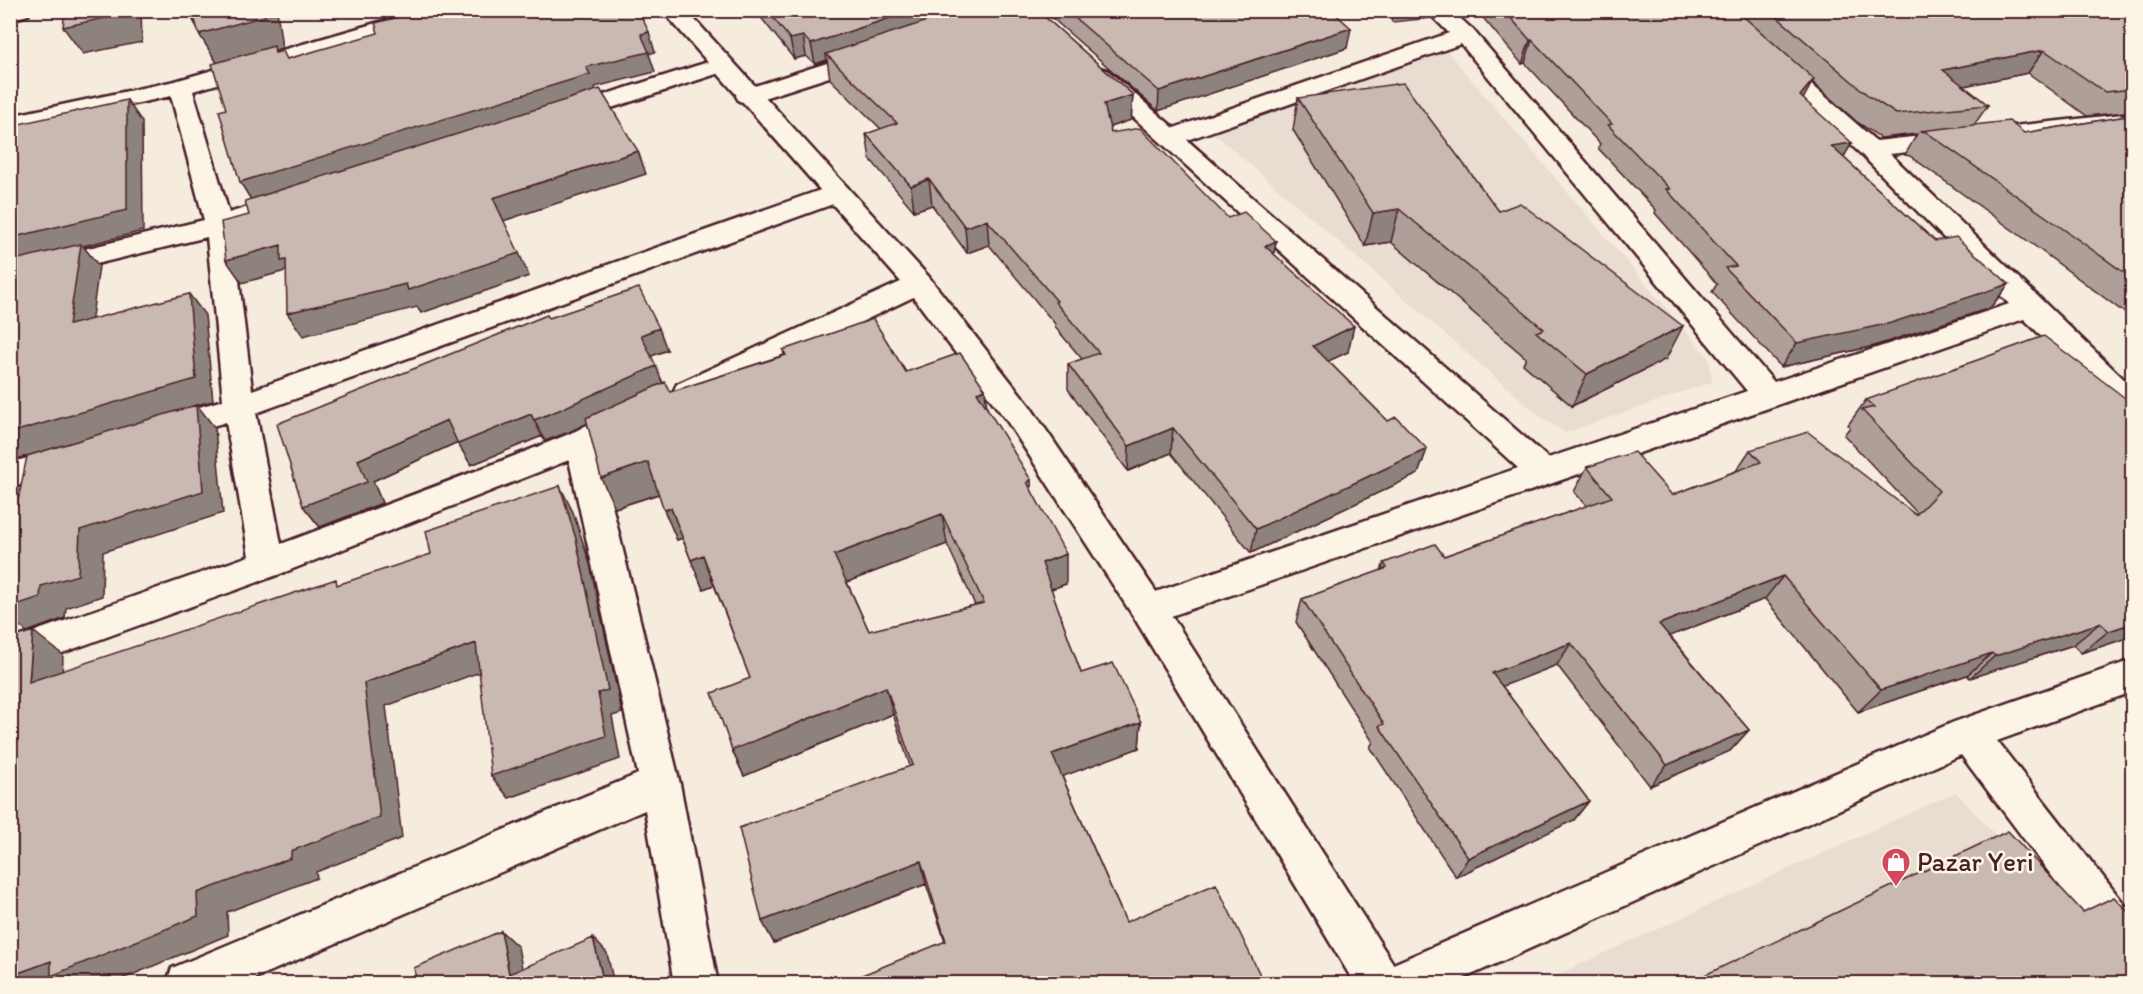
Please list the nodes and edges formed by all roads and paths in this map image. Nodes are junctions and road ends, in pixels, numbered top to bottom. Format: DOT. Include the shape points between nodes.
graph roads {
  1 [pos="20,10"];
  2 [pos="447,10"];
  3 [pos="673,10"];
  4 [pos="1437,10"];
  5 [pos="1713,10"];
  6 [pos="10,13"];
  7 [pos="1465,35"];
  8 [pos="896,48"];
  9 [pos="1077,56"];
  10 [pos="721,65"];
  11 [pos="180,87"];
  12 [pos="748,96"];
  13 [pos="2132,121"];
  14 [pos="538,123"];
  15 [pos="10,124"];
  16 [pos="1170,138"];
  17 [pos="1870,149"];
  18 [pos="838,193"];
  19 [pos="287,203"];
  20 [pos="219,225"];
  21 [pos="10,276"];
  22 [pos="918,283"];
  23 [pos="2029,307"];
  24 [pos="1768,396"];
  25 [pos="2133,405"];
  26 [pos="239,407"];
  27 [pos="136,438"];
  28 [pos="581,442"];
  29 [pos="90,452"];
  30 [pos="1543,472"];
  31 [pos="10,476"];
  32 [pos="268,564"];
  33 [pos="1149,609"];
  34 [pos="10,656"];
  35 [pos="2133,676"];
  36 [pos="1968,734"];
  37 [pos="660,784"];
  38 [pos="2133,948"];
  39 [pos="188,984"];
  40 [pos="696,984"];
  41 [pos="1380,984"];
  42 [pos="1400,984"];
  1 -- 6 [label="street"];
  2 -- 11 [label="street"];
  3 -- 10 [label="street"];
  4 -- 7 [label="street"];
  5 -- 17 [label="street"];
  7 -- 16 [label="street"];
  7 -- 24 [label="street"];
  8 -- 12 [label="street"];
  9 -- 16 [label="street"];
  10 -- 12 [label="street"];
  10 -- 14 [label="street"];
  11 -- 15 [label="street"];
  11 -- 20 [label="street"];
  12 -- 18 [label="street"];
  13 -- 17 [label="street"];
  16 -- 30 [label="street"];
  17 -- 23 [label="street"];
  18 -- 22 [label="street"];
  18 -- 26 [label="street"];
  19 -- 20 [label="street"];
  20 -- 21 [label="street"];
  20 -- 26 [label="street"];
  22 -- 28 [label="street"];
  22 -- 33 [label="street" via="1018,413"];
  23 -- 24 [label="street"];
  23 -- 25 [label="street"];
  24 -- 30 [label="street"];
  26 -- 27 [label="street"];
  26 -- 32 [label="street"];
  28 -- 32 [label="street"];
  28 -- 37 [label="street"];
  29 -- 31 [label="street"];
  30 -- 33 [label="street"];
  32 -- 34 [label="street"];
  33 -- 41 [label="street"];
  35 -- 36 [label="street"];
  36 -- 38 [label="street"];
  36 -- 42 [label="street"];
  37 -- 39 [label="street"];
  37 -- 40 [label="street"];
}
